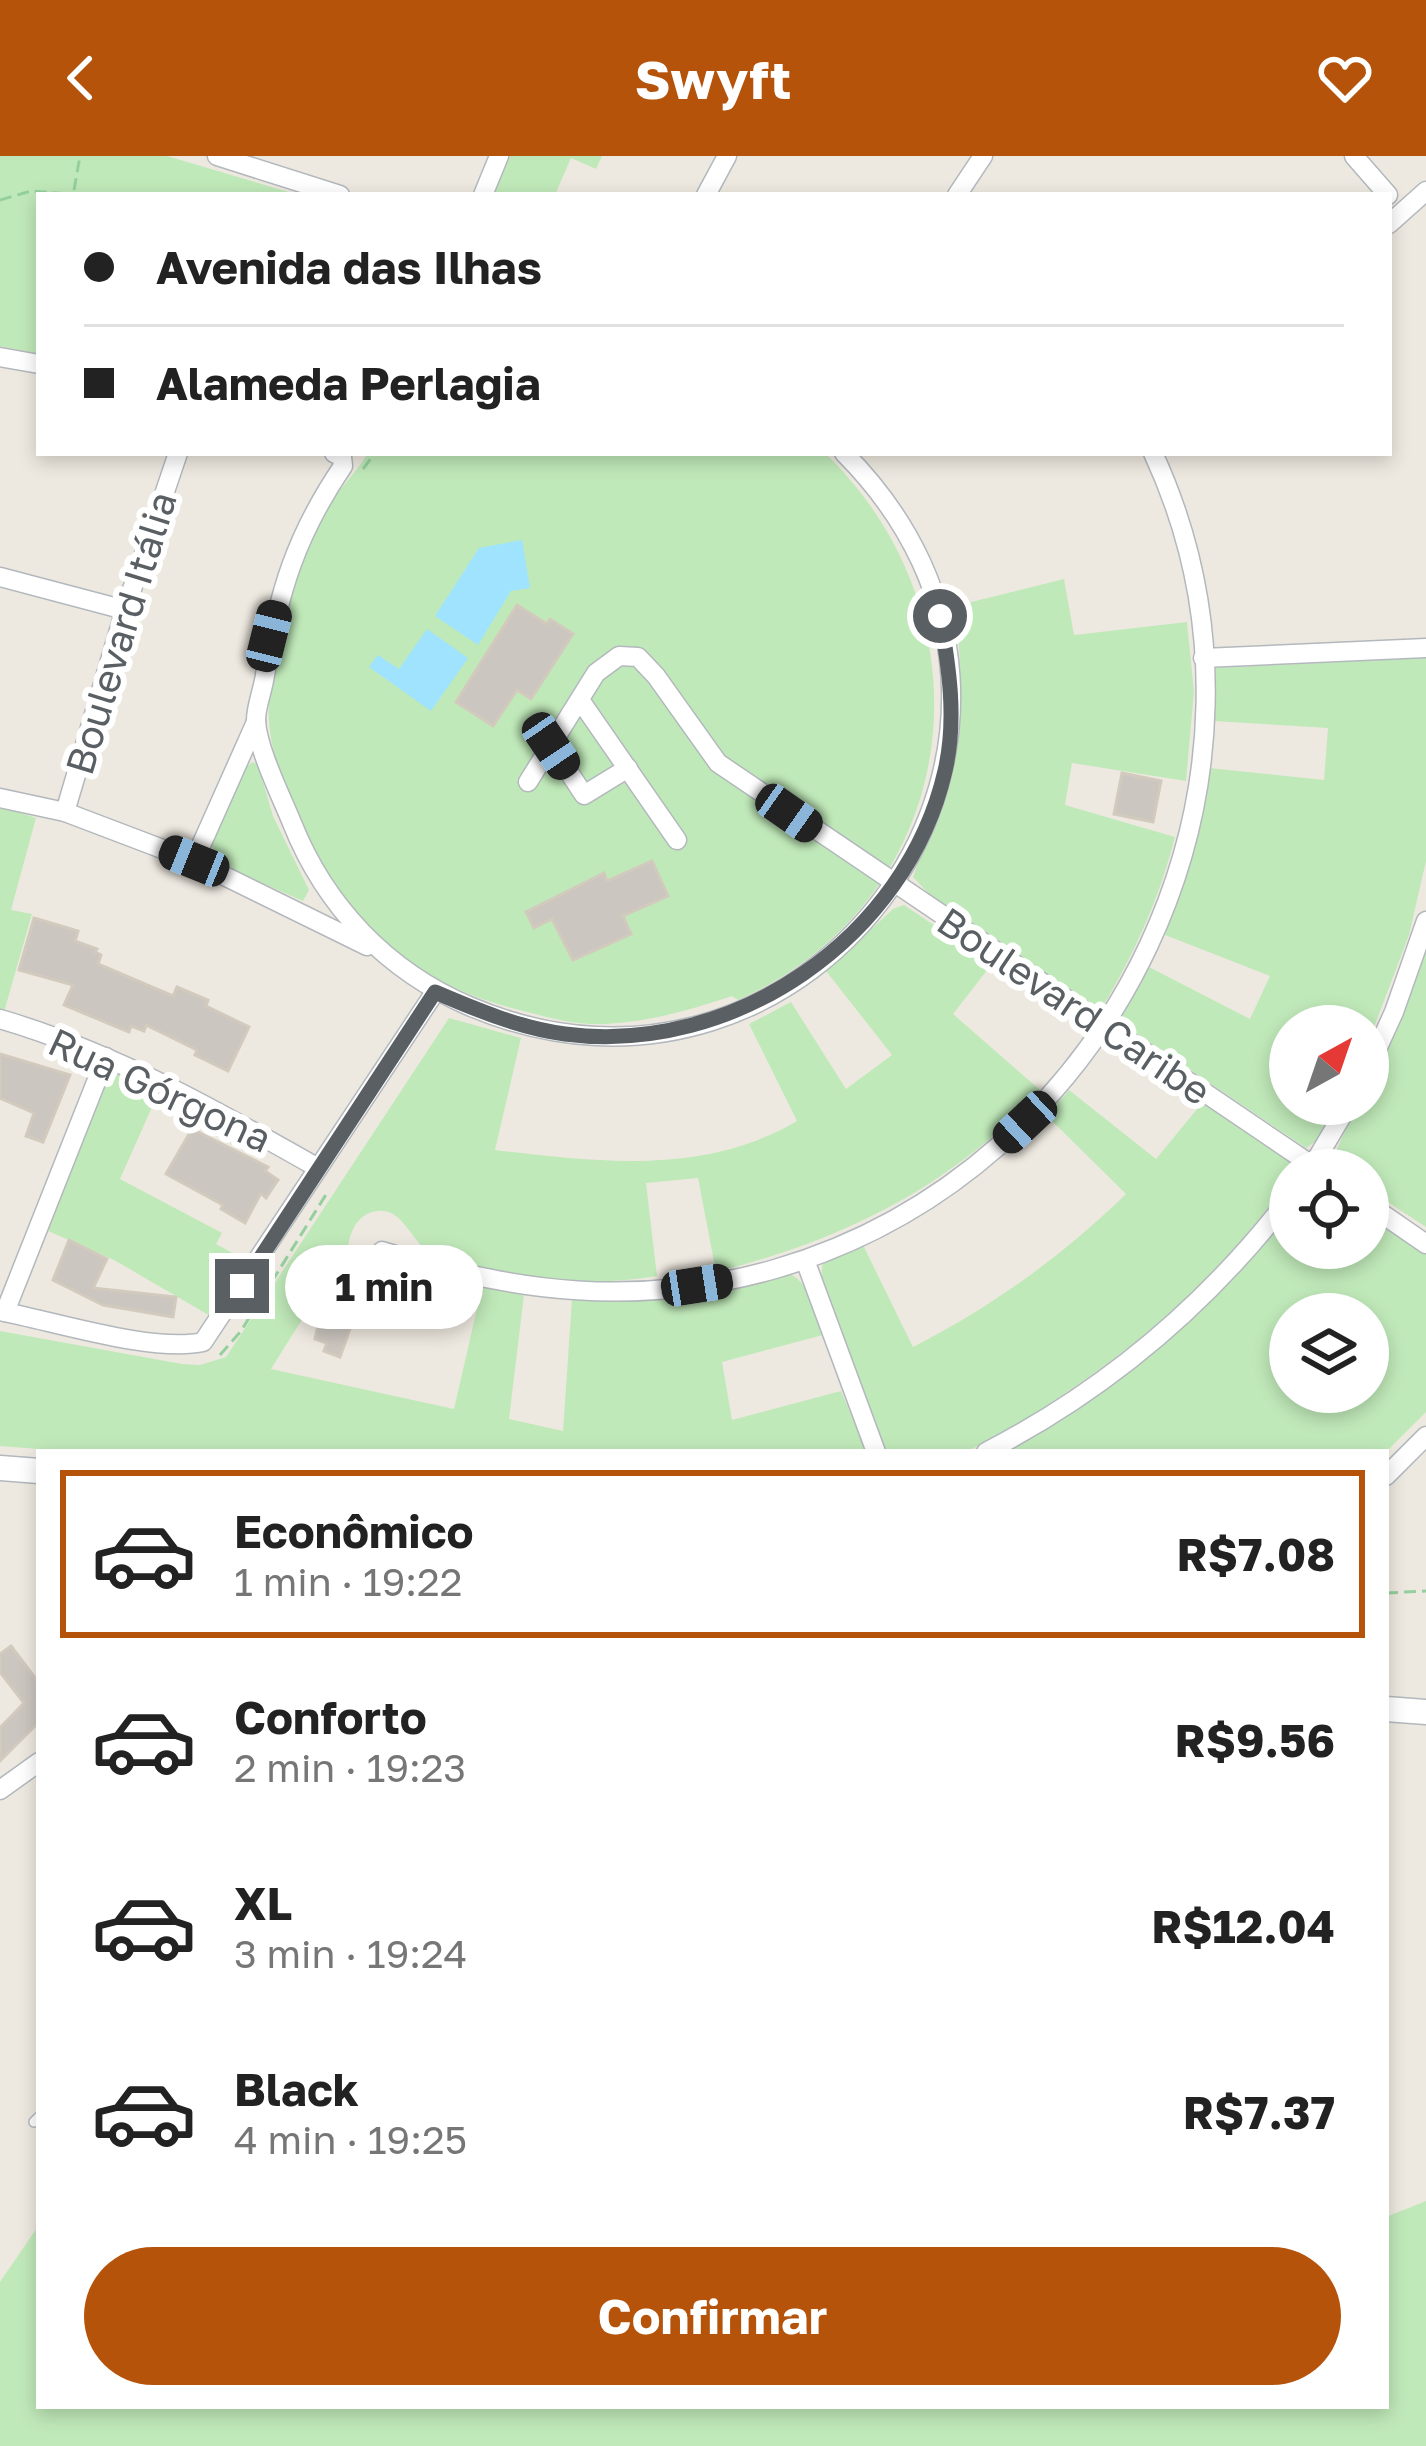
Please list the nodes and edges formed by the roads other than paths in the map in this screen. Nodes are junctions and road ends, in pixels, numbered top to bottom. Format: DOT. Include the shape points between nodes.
graph roads {
  1 [pos="217,156"];
  2 [pos="500,156"];
  3 [pos="727,156"];
  4 [pos="983,156"];
  5 [pos="1354,156"];
  6 [pos="268,162"];
  7 [pos="1426,191"];
  8 [pos="333,192"];
  9 [pos="484,192"];
  10 [pos="708,192"];
  11 [pos="959,192"];
  12 [pos="1381,192"];
  13 [pos="1392,207"];
  14 [pos="0,357"];
  15 [pos="36,363"];
  16 [pos="177,456"];
  17 [pos="340,456"];
  18 [pos="847,456"];
  19 [pos="1155,456"];
  20 [pos="0,577"];
  21 [pos="125,610"];
  22 [pos="1426,648"];
  23 [pos="1203,658"];
  24 [pos="580,700"];
  25 [pos="256,722"];
  26 [pos="551,746"];
  27 [pos="628,769"];
  28 [pos="528,782"];
  29 [pos="0,799"];
  30 [pos="65,812"];
  31 [pos="677,840"];
  32 [pos="194,861"];
  33 [pos="895,887"];
  34 [pos="1426,921"];
  35 [pos="385,956"];
  36 [pos="435,992"];
  37 [pos="0,1019"];
  38 [pos="1389,1023"];
  39 [pos="1103,1026"];
  40 [pos="106,1057"];
  41 [pos="1284,1149"];
  42 [pos="318,1168"];
  43 [pos="1389,1218"];
  44 [pos="1269,1222"];
  45 [pos="1426,1244"];
  46 [pos="382,1251"];
  47 [pos="805,1260"];
  48 [pos="2,1311"];
  49 [pos="1426,1436"];
  50 [pos="875,1449"];
  51 [pos="991,1449"];
  52 [pos="0,1468"];
  53 [pos="36,1471"];
  54 [pos="1389,1473"];
  55 [pos="1389,1709"];
  56 [pos="1426,1712"];
  57 [pos="36,1764"];
  58 [pos="0,1790"];
  1 -- 6 [label="street"];
  2 -- 9 [label="street"];
  3 -- 10 [label="street"];
  4 -- 11 [label="street"];
  5 -- 12 [label="street"];
  6 -- 8 [label="street"];
  7 -- 13 [label="street"];
  14 -- 15 [label="street"];
  16 -- 21 [label="street, Boulevard Itália"];
  17 -- 25 [label="street" via="343,466 303,530 280,591"];
  18 -- 33 [label="street" via="923,567 950,677 946,768"];
  19 -- 23 [label="street" via="1184,540"];
  20 -- 21 [label="street"];
  21 -- 30 [label="street, Boulevard Itália"];
  22 -- 23 [label="street"];
  23 -- 39 [label="street" via="1202,758 1182,863 1152,945"];
  24 -- 26 [label="street"];
  24 -- 27 [label="street"];
  24 -- 33 [label="street, Boulevard Caribe" via="596,673 620,656 638,657 718,763"];
  25 -- 32 [label="street"];
  25 -- 35 [label="street" via="308,861"];
  26 -- 27 [label="street" via="584,795"];
  26 -- 28 [label="street"];
  27 -- 31 [label="street"];
  29 -- 30 [label="street"];
  30 -- 32 [label="street"];
  32 -- 35 [label="street"];
  33 -- 36 [label="street" via="814,968 736,1011 646,1036 567,1035"];
  33 -- 39 [label="street, Boulevard Caribe"];
  34 -- 38 [label="street"];
  35 -- 36 [label="street"];
  36 -- 42 [label="street"];
  37 -- 40 [label="street, Rua Górgona"];
  39 -- 41 [label="street, Boulevard Caribe"];
  39 -- 47 [label="street" via="1062,1084 986,1157 878,1228"];
  40 -- 42 [label="street, Rua Górgona"];
  40 -- 48 [label="street"];
  42 -- 48 [label="street" via="202,1342 154,1342"];
  43 -- 45 [label="street"];
  44 -- 51 [label="street" via="1219,1281 1135,1357"];
  46 -- 47 [label="street" via="482,1280 621,1293 723,1281"];
  47 -- 50 [label="street"];
  49 -- 54 [label="street"];
  52 -- 53 [label="street"];
  55 -- 56 [label="street"];
  57 -- 58 [label="street"];
}
